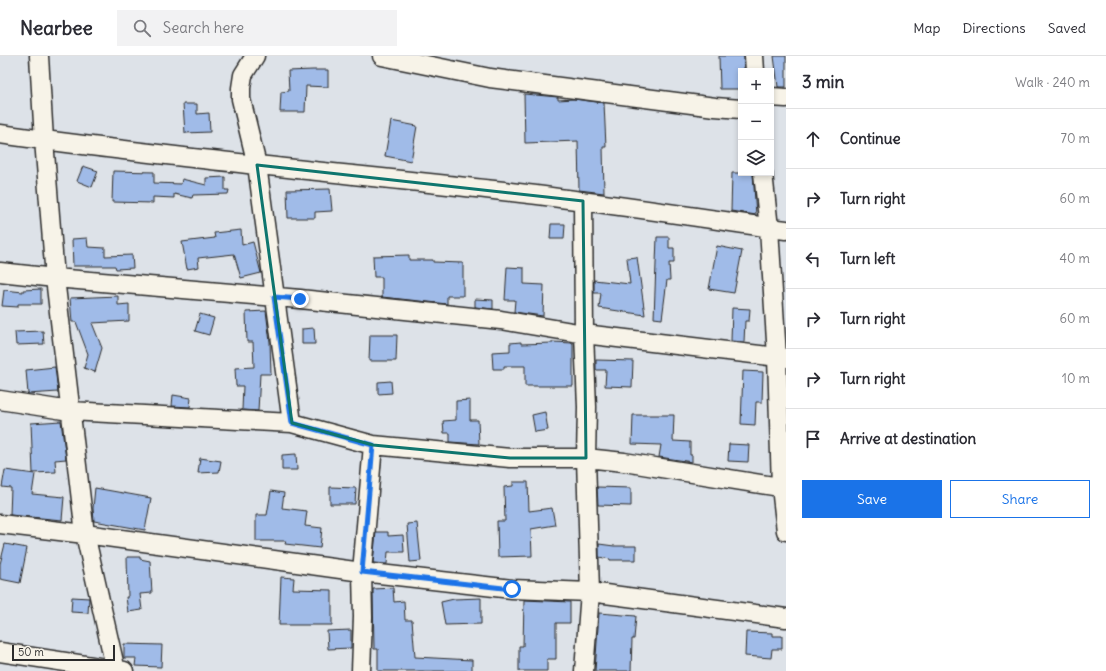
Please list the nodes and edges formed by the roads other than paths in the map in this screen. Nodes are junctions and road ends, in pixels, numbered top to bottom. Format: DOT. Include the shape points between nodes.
graph roads {
  1 [pos="39,56"];
  2 [pos="255,56"];
  3 [pos="382,56"];
  4 [pos="754,56"];
  5 [pos="755,68"];
  6 [pos="774,98"];
  7 [pos="786,98"];
  8 [pos="738,108"];
  9 [pos="0,134"];
  10 [pos="44,140"];
  11 [pos="257,165"];
  12 [pos="764,176"];
  13 [pos="584,201"];
  14 [pos="777,229"];
  15 [pos="0,272"];
  16 [pos="55,278"];
  17 [pos="274,297"];
  18 [pos="584,334"];
  19 [pos="782,358"];
  20 [pos="0,400"];
  21 [pos="70,411"];
  22 [pos="292,423"];
  23 [pos="373,445"];
  24 [pos="586,458"];
  25 [pos="784,487"];
  26 [pos="0,524"];
  27 [pos="786,531"];
  28 [pos="85,534"];
  29 [pos="362,572"];
  30 [pos="590,592"];
  31 [pos="786,618"];
  32 [pos="0,652"];
  33 [pos="118,670"];
  34 [pos="361,671"];
  35 [pos="584,671"];
  1 -- 10 [label="street"];
  2 -- 11 [label="street" via="243,76 241,100"];
  3 -- 8 [label="street" via="490,78"];
  4 -- 5 [label="street"];
  6 -- 7 [label="street"];
  9 -- 10 [label="street"];
  10 -- 11 [label="street"];
  10 -- 16 [label="street"];
  11 -- 13 [label="street"];
  11 -- 17 [label="street"];
  12 -- 14 [label="street"];
  13 -- 14 [label="street"];
  13 -- 18 [label="street"];
  14 -- 19 [label="street"];
  15 -- 16 [label="street"];
  16 -- 17 [label="street"];
  16 -- 21 [label="street"];
  17 -- 18 [label="street" via="501,320"];
  17 -- 22 [label="street"];
  18 -- 19 [label="street"];
  18 -- 24 [label="street"];
  19 -- 25 [label="street"];
  20 -- 21 [label="street"];
  21 -- 22 [label="street"];
  21 -- 28 [label="street"];
  22 -- 23 [label="street"];
  23 -- 24 [label="street" via="510,458"];
  23 -- 29 [label="street"];
  24 -- 25 [label="street"];
  24 -- 30 [label="street"];
  25 -- 27 [label="street"];
  26 -- 28 [label="street"];
  28 -- 29 [label="street"];
  28 -- 33 [label="street"];
  29 -- 30 [label="street" via="512,589"];
  29 -- 34 [label="street"];
  30 -- 31 [label="street"];
  30 -- 35 [label="street"];
  32 -- 33 [label="street"];
}
